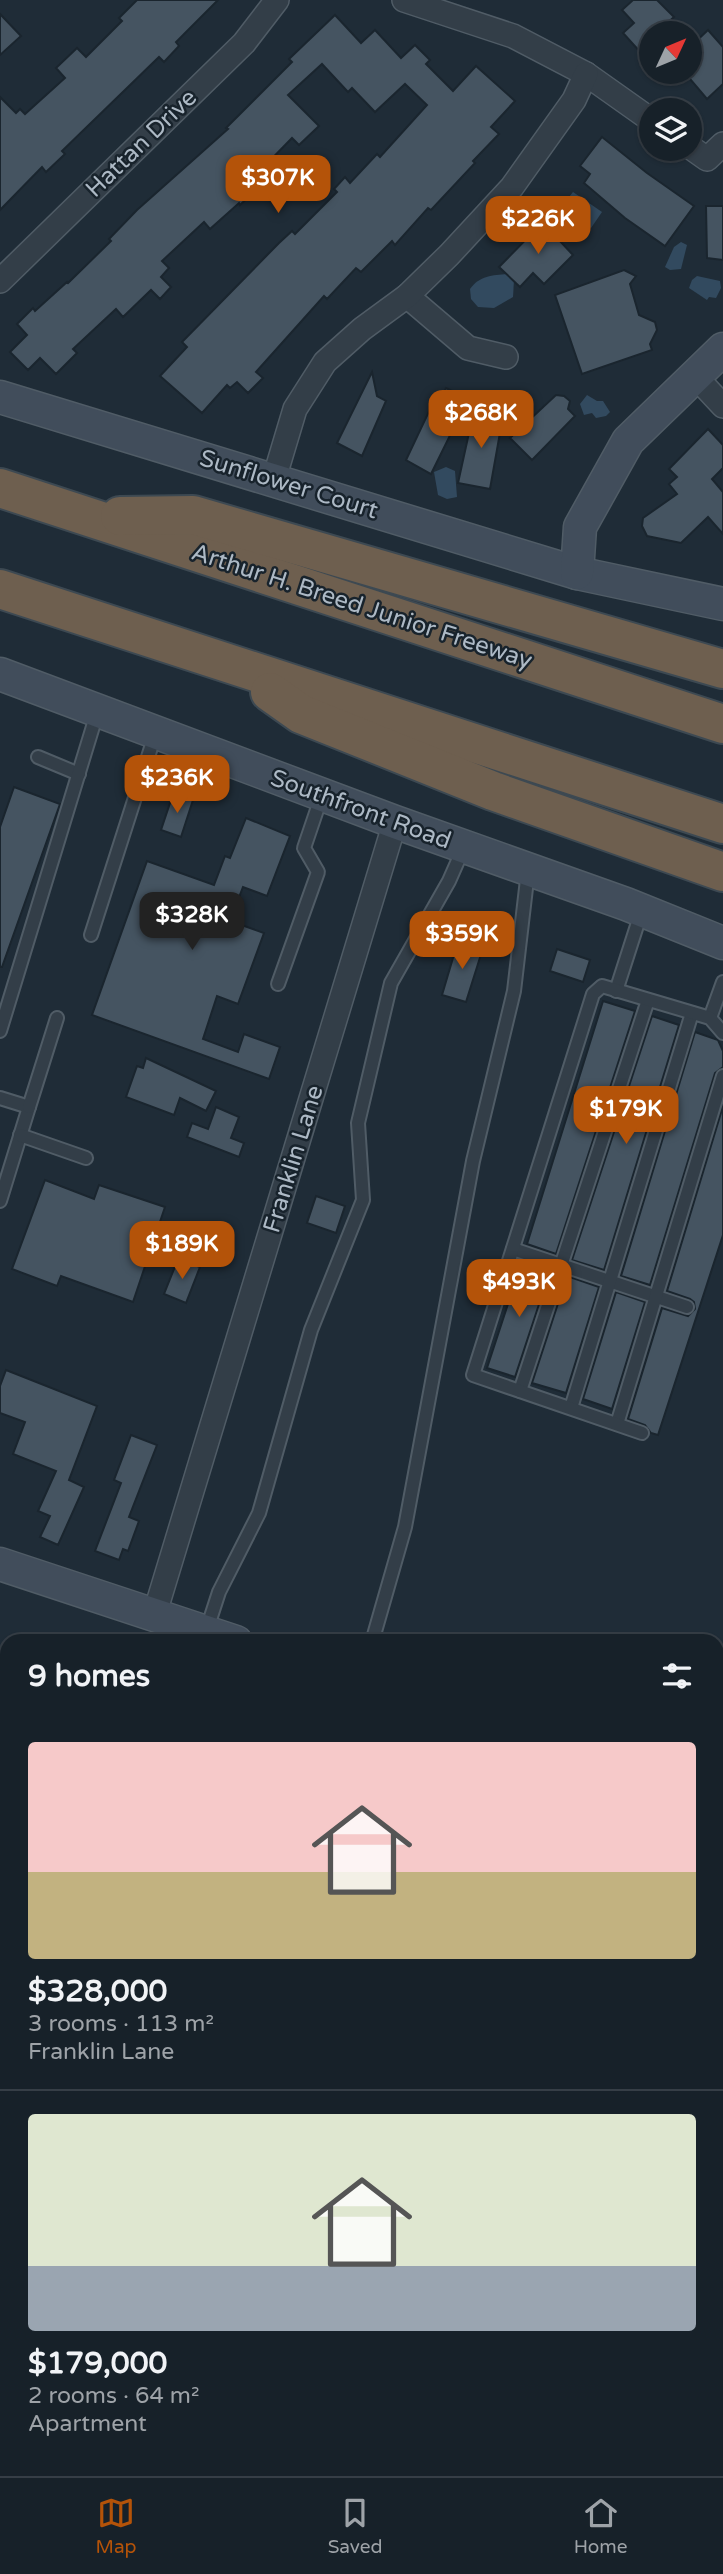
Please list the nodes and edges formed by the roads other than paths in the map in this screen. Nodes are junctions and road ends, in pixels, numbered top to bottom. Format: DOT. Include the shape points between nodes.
graph roads {
  1 [pos="277,0"];
  2 [pos="404,0"];
  3 [pos="586,74"];
  4 [pos="639,112"];
  5 [pos="723,144"];
  6 [pos="702,155"];
  7 [pos="0,281"];
  8 [pos="407,296"];
  9 [pos="723,349"];
  10 [pos="506,357"];
  11 [pos="695,376"];
  12 [pos="0,397"];
  13 [pos="723,406"];
  14 [pos="274,479"];
  15 [pos="0,488"];
  16 [pos="90,517"];
  17 [pos="577,573"];
  18 [pos="0,589"];
  19 [pos="723,604"];
  20 [pos="231,664"];
  21 [pos="723,668"];
  22 [pos="0,674"];
  23 [pos="98,710"];
  24 [pos="723,724"];
  25 [pos="156,732"];
  26 [pos="38,757"];
  27 [pos="79,774"];
  28 [pos="323,795"];
  29 [pos="395,822"];
  30 [pos="723,824"];
  31 [pos="464,847"];
  32 [pos="528,869"];
  33 [pos="723,872"];
  34 [pos="642,910"];
  35 [pos="91,935"];
  36 [pos="723,943"];
  37 [pos="723,982"];
  38 [pos="278,984"];
  39 [pos="616,991"];
  40 [pos="648,1000"];
  41 [pos="692,1013"];
  42 [pos="57,1018"];
  43 [pos="709,1018"];
  44 [pos="0,1031"];
  45 [pos="723,1033"];
  46 [pos="723,1076"];
  47 [pos="0,1098"];
  48 [pos="29,1107"];
  49 [pos="20,1135"];
  50 [pos="86,1158"];
  51 [pos="0,1201"];
  52 [pos="513,1249"];
  53 [pos="561,1265"];
  54 [pos="610,1281"];
  55 [pos="656,1297"];
  56 [pos="687,1307"];
  57 [pos="520,1391"];
  58 [pos="571,1408"];
  59 [pos="617,1424"];
  60 [pos="642,1433"];
  61 [pos="0,1564"];
  62 [pos="154,1616"];
  63 [pos="199,1634"];
  64 [pos="207,1634"];
  65 [pos="374,1634"];
  1 -- 7 [label="street, Hattan Drive" via="244,43"];
  2 -- 3 [label="street" via="513,36"];
  3 -- 4 [label="street"];
  3 -- 8 [label="street" via="574,100 512,187"];
  5 -- 6 [label="street" via="707,159"];
  8 -- 10 [label="street" via="468,348"];
  8 -- 14 [label="street" via="325,362 295,409"];
  9 -- 11 [label="street"];
  11 -- 13 [label="street"];
  11 -- 17 [label="street" via="628,440 580,527"];
  12 -- 14 [label="street, Sunflower Court"];
  14 -- 17 [label="street, Sunflower Court"];
  15 -- 16 [label="highway, Arthur H. Breed Junior Freeway"];
  16 -- 21 [label="highway" via="193,515"];
  16 -- 24 [label="highway, Arthur H. Breed Junior Freeway"];
  17 -- 19 [label="street, Sunflower Court"];
  18 -- 20 [label="highway"];
  20 -- 30 [label="highway"];
  20 -- 33 [label="highway" via="301,714 493,791"];
  22 -- 23 [label="street, Southfront Road"];
  23 -- 25 [label="street, Southfront Road"];
  23 -- 27 [label="lane"];
  25 -- 28 [label="street, Southfront Road"];
  25 -- 35 [label="lane"];
  26 -- 27 [label="lane"];
  27 -- 44 [label="lane"];
  28 -- 29 [label="street, Southfront Road"];
  28 -- 38 [label="lane" via="304,849 318,872"];
  29 -- 31 [label="street, Southfront Road"];
  29 -- 62 [label="street, Franklin Lane"];
  31 -- 32 [label="street, Southfront Road"];
  31 -- 64 [label="lane" via="391,983 358,1123 363,1200 312,1330 259,1513 219,1592"];
  32 -- 34 [label="street, Southfront Road"];
  32 -- 65 [label="lane" via="514,990 473,1161 405,1527"];
  34 -- 36 [label="street, Southfront Road"];
  34 -- 39 [label="lane"];
  37 -- 43 [label="lane"];
  39 -- 40 [label="lane"];
  39 -- 52 [label="lane" via="602,986 593,995"];
  40 -- 41 [label="lane"];
  40 -- 53 [label="lane"];
  41 -- 43 [label="lane"];
  41 -- 54 [label="lane"];
  42 -- 48 [label="lane"];
  43 -- 45 [label="lane"];
  46 -- 55 [label="lane"];
  47 -- 48 [label="lane"];
  48 -- 49 [label="lane"];
  49 -- 50 [label="lane"];
  49 -- 51 [label="lane"];
  52 -- 53 [label="lane"];
  52 -- 57 [label="lane" via="473,1375"];
  53 -- 54 [label="lane"];
  53 -- 57 [label="lane"];
  54 -- 55 [label="lane"];
  54 -- 58 [label="lane"];
  55 -- 56 [label="lane"];
  55 -- 59 [label="lane"];
  57 -- 58 [label="lane"];
  58 -- 59 [label="lane"];
  59 -- 60 [label="lane"];
  61 -- 62 [label="street"];
  62 -- 63 [label="street"];
}
